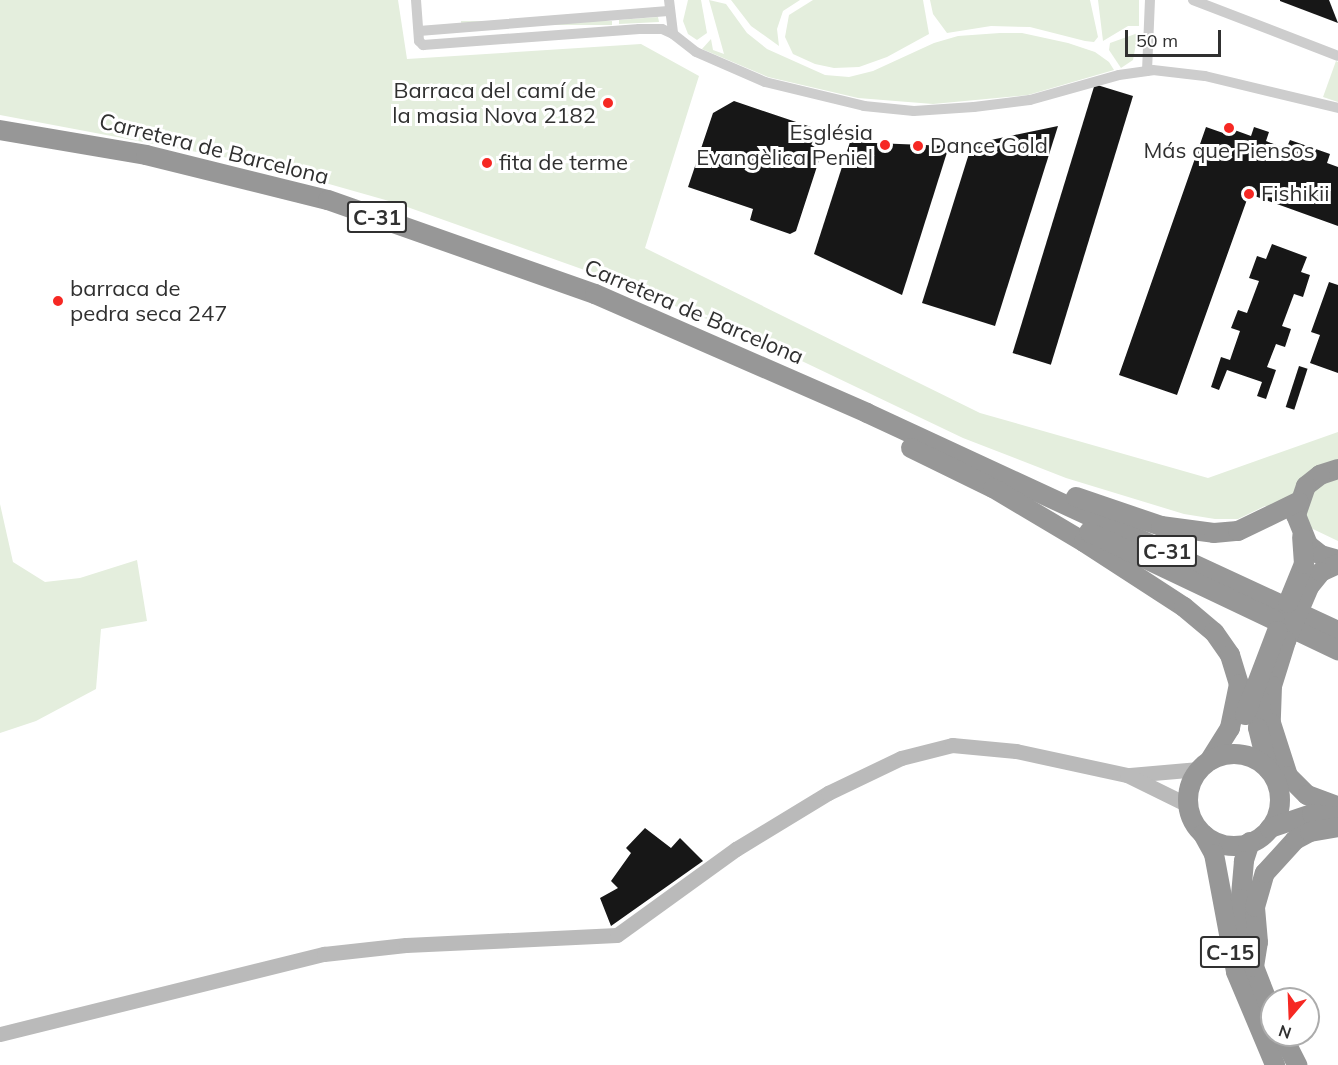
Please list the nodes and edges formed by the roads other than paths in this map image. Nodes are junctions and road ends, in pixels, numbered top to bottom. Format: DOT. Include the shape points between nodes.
graph roads {
  1 [pos="416,0"];
  2 [pos="1150,0"];
  3 [pos="1192,0"];
  4 [pos="668,5"];
  5 [pos="419,31"];
  6 [pos="673,34"];
  7 [pos="1338,49"];
  8 [pos="1322,50"];
  9 [pos="1338,56"];
  10 [pos="1147,70"];
  11 [pos="1338,108"];
  12 [pos="0,130"];
  13 [pos="601,297"];
  14 [pos="1338,469"];
  15 [pos="996,473"];
  16 [pos="1012,499"];
  17 [pos="1298,502"];
  18 [pos="1302,537"];
  19 [pos="1338,562"];
  20 [pos="1304,584"];
  21 [pos="1338,631"];
  22 [pos="1280,644"];
  23 [pos="1338,650"];
  24 [pos="1210,762"];
  25 [pos="1268,769"];
  26 [pos="1127,775"];
  27 [pos="1188,805"];
  28 [pos="1338,806"];
  29 [pos="1338,817"];
  30 [pos="1338,827"];
  31 [pos="1270,828"];
  32 [pos="1203,834"];
  33 [pos="1250,842"];
  34 [pos="1254,967"];
  35 [pos="1262,987"];
  36 [pos="0,1034"];
  37 [pos="1288,1047"];
  38 [pos="1275,1065"];
  39 [pos="1297,1065"];
  1 -- 5 [label="street"];
  2 -- 10 [label="street"];
  3 -- 8 [label="street"];
  4 -- 5 [label="street"];
  4 -- 6 [label="street"];
  5 -- 6 [label="street" via="423,45 639,29 662,29"];
  6 -- 10 [label="street" via="696,52 765,82 816,97 914,111 1030,100"];
  7 -- 8 [label="street"];
  8 -- 9 [label="street"];
  10 -- 11 [label="street" via="1205,76"];
  12 -- 13 [label="highway, Carretera de Barcelona / C-31" via="136,153 328,201"];
  13 -- 15 [label="highway, Carretera de Barcelona / C-31"];
  13 -- 16 [label="highway" via="605,307 798,394"];
  14 -- 17 [label="highway" via="1313,479"];
  15 -- 17 [label="highway" via="1012,472 1118,513 1189,531 1238,531"];
  15 -- 21 [label="highway, Carretera de Barcelona / C-31"];
  16 -- 23 [label="highway"];
  16 -- 24 [label="highway" via="1131,570 1215,632 1230,655 1239,684 1230,728"];
  17 -- 18 [label="highway" via="1297,520"];
  18 -- 19 [label="highway" via="1316,552"];
  18 -- 20 [label="highway"];
  19 -- 20 [label="highway"];
  20 -- 22 [label="highway"];
  22 -- 24 [label="highway" via="1242,724"];
  22 -- 25 [label="highway" via="1259,714 1260,741"];
  22 -- 28 [label="highway" via="1271,700 1277,748 1288,776 1300,789 1318,801"];
  24 -- 25 [label="highway" via="1247,756"];
  24 -- 26 [label="street"];
  24 -- 27 [label="highway" via="1190,784"];
  25 -- 31 [label="highway" via="1279,795 1278,812"];
  26 -- 27 [label="street"];
  26 -- 36 [label="street" via="966,744 902,757 736,849 618,935 406,945 324,954"];
  27 -- 32 [label="highway, C-15"];
  29 -- 31 [label="highway" via="1312,814"];
  30 -- 34 [label="highway" via="1310,832 1295,840 1265,873 1255,907 1258,942"];
  31 -- 33 [label="highway"];
  32 -- 33 [label="highway" via="1225,845"];
  32 -- 38 [label="highway, C-15" via="1214,854 1236,972"];
  33 -- 34 [label="highway, C-15" via="1241,899"];
  34 -- 35 [label="highway, C-15"];
  37 -- 39 [label="highway"];
}
